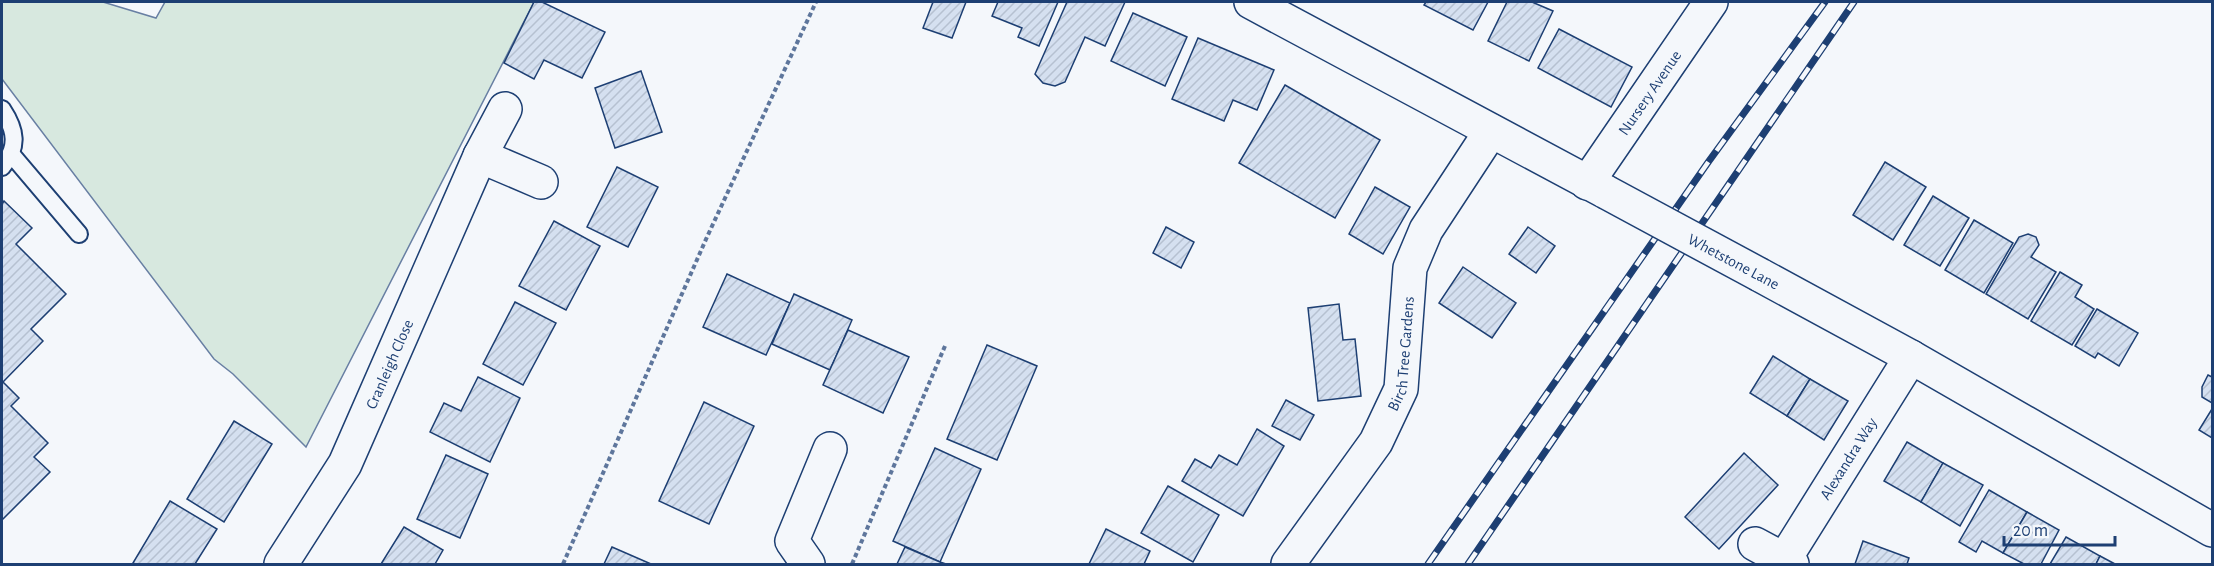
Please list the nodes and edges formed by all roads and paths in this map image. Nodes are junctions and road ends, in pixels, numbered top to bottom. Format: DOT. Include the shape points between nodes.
graph roads {
  1 [pos="816,2"];
  2 [pos="1251,2"];
  3 [pos="1711,2"];
  4 [pos="2,109"];
  5 [pos="505,109"];
  6 [pos="1491,131"];
  7 [pos="480,156"];
  8 [pos="7,161"];
  9 [pos="541,182"];
  10 [pos="1597,187"];
  11 [pos="79,234"];
  12 [pos="945,346"];
  13 [pos="1911,357"];
  14 [pos="830,449"];
  15 [pos="2212,530"];
  16 [pos="1755,543"];
  17 [pos="1788,562"];
  18 [pos="281,564"];
  19 [pos="563,564"];
  20 [pos="808,564"];
  21 [pos="852,564"];
  22 [pos="1288,564"];
  1 -- 19 [label="path"];
  2 -- 6 [label="street, Whetstone Lane"];
  3 -- 10 [label="street, Nursery Avenue"];
  4 -- 8 [label="lane" via="15,141"];
  5 -- 7 [label="street, Cranleigh Close"];
  6 -- 10 [label="street, Whetstone Lane"];
  6 -- 22 [label="street, Birch Tree Gardens" via="1426,230 1410,268 1401,389 1376,442"];
  7 -- 9 [label="street"];
  7 -- 18 [label="street, Cranleigh Close" via="350,454"];
  8 -- 11 [label="lane"];
  10 -- 13 [label="street, Whetstone Lane, bridge"];
  12 -- 21 [label="path"];
  13 -- 15 [label="street, Whetstone Lane"];
  13 -- 17 [label="street, Alexandra Way"];
  14 -- 20 [label="street" via="792,541"];
  16 -- 17 [label="street, Alexandra Way"];
}
